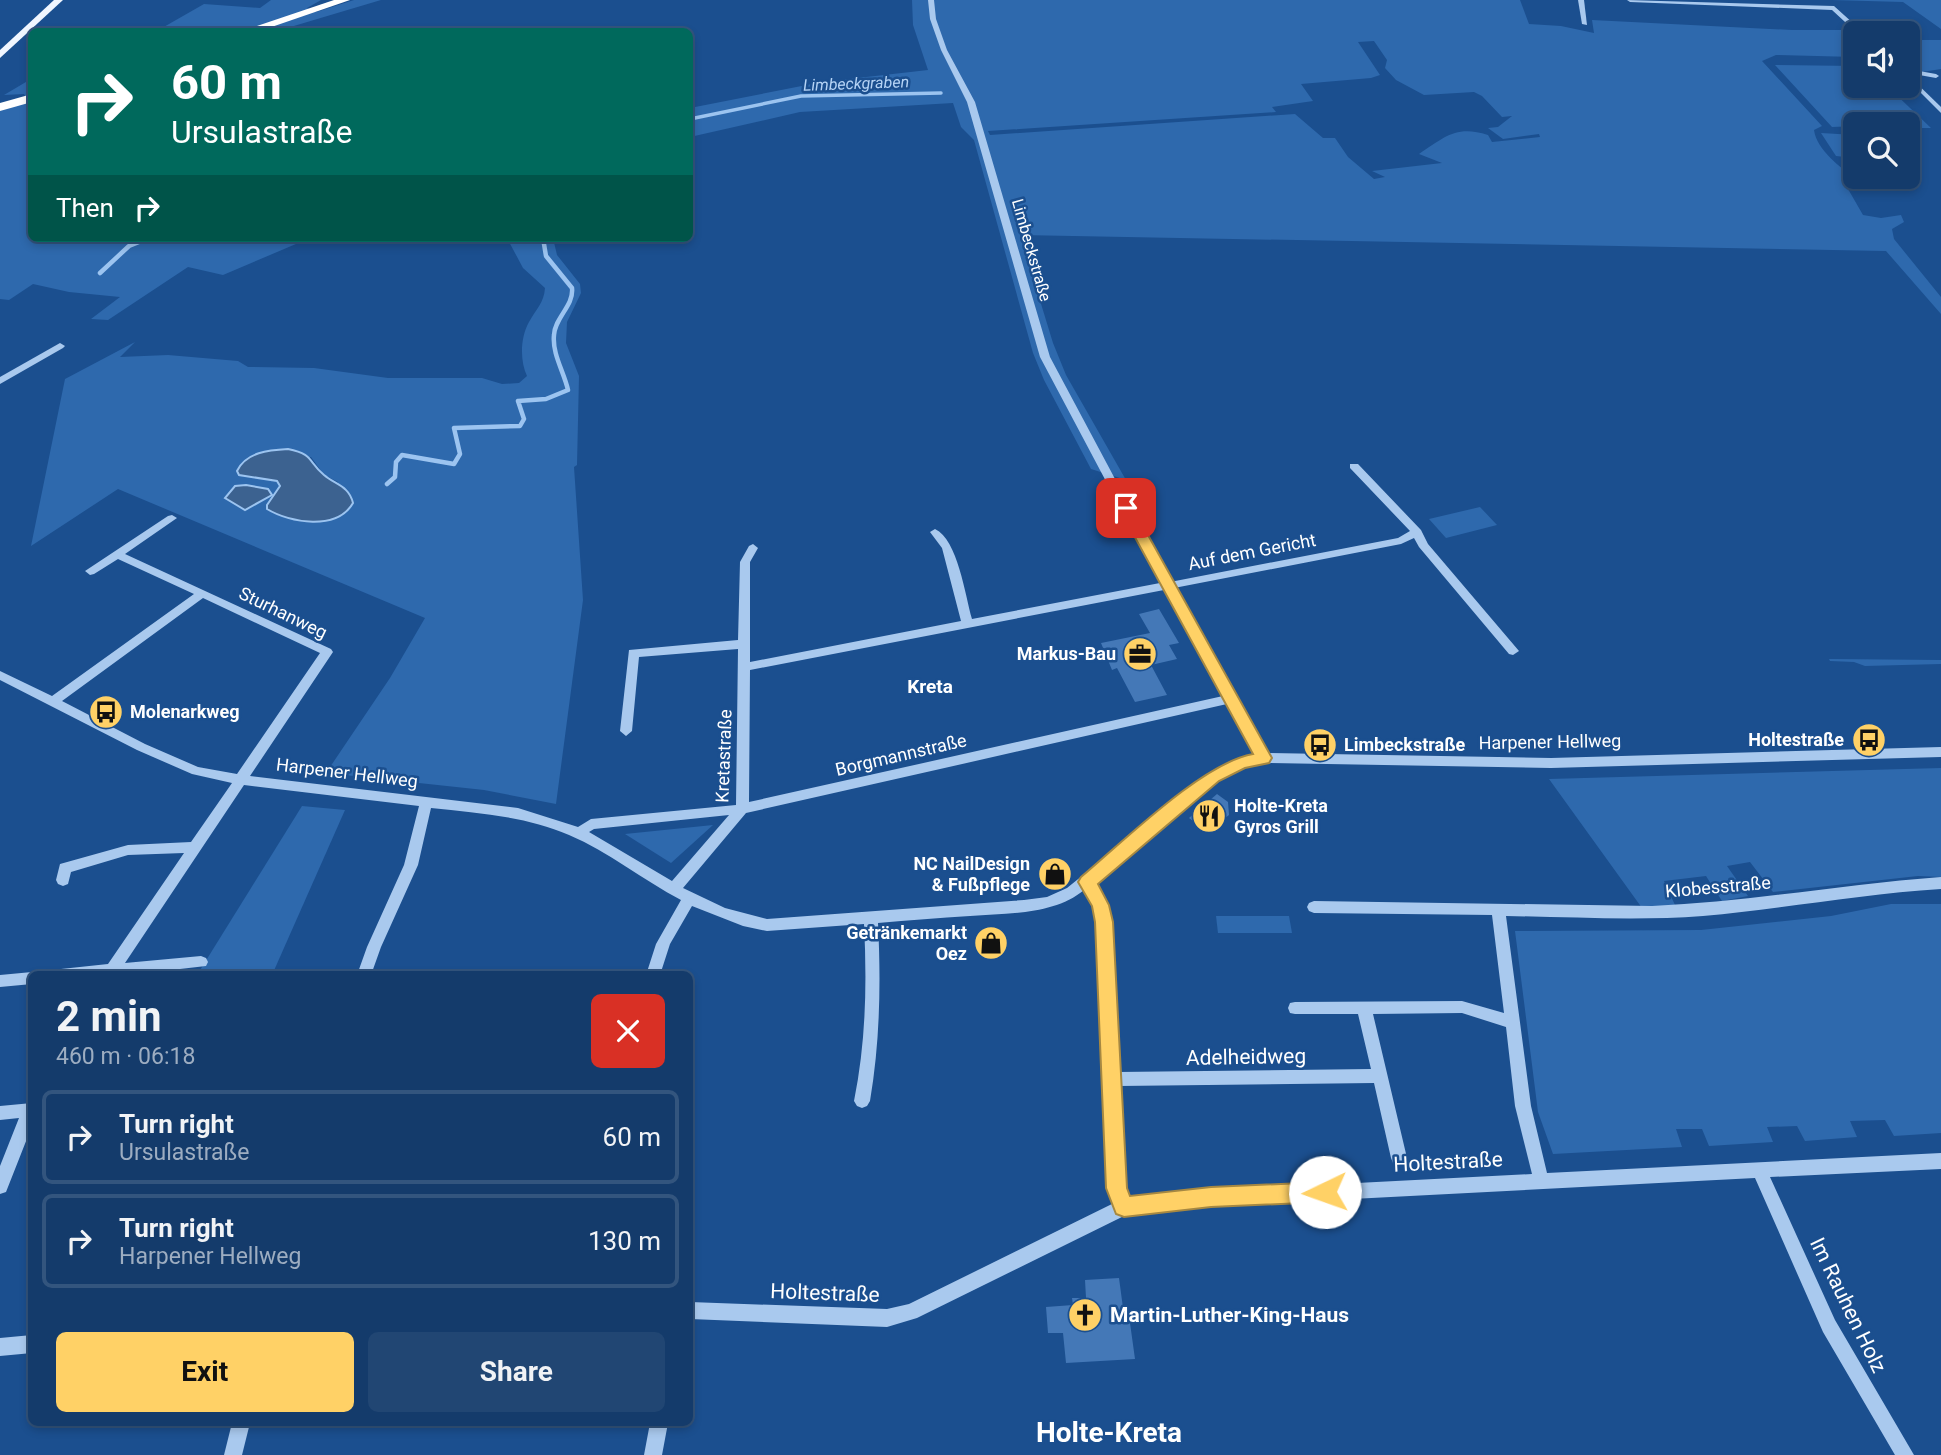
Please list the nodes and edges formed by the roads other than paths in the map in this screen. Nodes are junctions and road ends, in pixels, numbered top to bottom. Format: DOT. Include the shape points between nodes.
graph roads {
  1 [pos="59,0"];
  2 [pos="326,0"];
  3 [pos="345,0"];
  4 [pos="931,0"];
  5 [pos="1581,0"];
  6 [pos="1630,0"];
  7 [pos="308,11"];
  8 [pos="1848,21"];
  9 [pos="1585,24"];
  10 [pos="29,28"];
  11 [pos="256,28"];
  12 [pos="28,29"];
  13 [pos="0,55"];
  14 [pos="1920,73"];
  15 [pos="1938,75"];
  16 [pos="1920,89"];
  17 [pos="1923,92"];
  18 [pos="28,99"];
  19 [pos="0,106"];
  20 [pos="1941,111"];
  21 [pos="60,346"];
  22 [pos="0,381"];
  23 [pos="1354,466"];
  24 [pos="172,518"];
  25 [pos="1417,532"];
  26 [pos="935,533"];
  27 [pos="754,548"];
  28 [pos="117,555"];
  29 [pos="90,571"];
  30 [pos="1167,586"];
  31 [pos="202,593"];
  32 [pos="967,622"];
  33 [pos="744,644"];
  34 [pos="1513,651"];
  35 [pos="744,667"];
  36 [pos="0,675"];
  37 [pos="1230,699"];
  38 [pos="52,702"];
  39 [pos="626,732"];
  40 [pos="1941,751"];
  41 [pos="1264,758"];
  42 [pos="241,780"];
  43 [pos="427,802"];
  44 [pos="742,809"];
  45 [pos="579,833"];
  46 [pos="195,847"];
  47 [pos="63,880"];
  48 [pos="1087,882"];
  49 [pos="1941,883"];
  50 [pos="674,888"];
  51 [pos="691,897"];
  52 [pos="1314,907"];
  53 [pos="1498,910"];
  54 [pos="871,917"];
  55 [pos="201,962"];
  56 [pos="112,970"];
  57 [pos="102,971"];
  58 [pos="365,971"];
  59 [pos="654,971"];
  60 [pos="28,978"];
  61 [pos="0,981"];
  62 [pos="1364,1007"];
  63 [pos="1295,1008"];
  64 [pos="1511,1022"];
  65 [pos="1380,1076"];
  66 [pos="1112,1079"];
  67 [pos="862,1101"];
  68 [pos="28,1110"];
  69 [pos="0,1112"];
  70 [pos="28,1117"];
  71 [pos="1399,1158"];
  72 [pos="1941,1161"];
  73 [pos="1759,1170"];
  74 [pos="1541,1180"];
  75 [pos="0,1185"];
  76 [pos="1124,1207"];
  77 [pos="693,1311"];
  78 [pos="28,1344"];
  79 [pos="0,1347"];
  80 [pos="240,1426"];
  81 [pos="658,1426"];
  82 [pos="233,1455"];
  83 [pos="653,1455"];
  84 [pos="1905,1455"];
  1 -- 10 [label="main road"];
  2 -- 7 [label="highway"];
  3 -- 7 [label="highway"];
  4 -- 30 [label="street, Limbeckstraße" via="943,50 971,102 1045,356"];
  5 -- 9 [label="street"];
  6 -- 8 [label="street" via="1833,8"];
  7 -- 11 [label="highway"];
  12 -- 13 [label="main road"];
  14 -- 15 [label="street"];
  15 -- 17 [label="street" via="1924,82"];
  16 -- 17 [label="street"];
  17 -- 20 [label="street"];
  18 -- 19 [label="highway"];
  21 -- 22 [label="street"];
  23 -- 25 [label="street"];
  24 -- 28 [label="street"];
  25 -- 30 [label="street, Auf dem Gericht" via="1401,541"];
  25 -- 34 [label="street"];
  26 -- 32 [label="street" via="947,547"];
  27 -- 33 [label="street, Kretastraße" via="745,562"];
  28 -- 29 [label="street"];
  28 -- 31 [label="street, Sturhanweg"];
  30 -- 32 [label="street, Auf dem Gericht"];
  30 -- 37 [label="street, Limbeckstraße"];
  31 -- 38 [label="street"];
  31 -- 42 [label="street, Sturhanweg" via="327,652"];
  32 -- 35 [label="street, Auf dem Gericht"];
  33 -- 35 [label="street, Kretastraße"];
  33 -- 39 [label="street" via="633,653"];
  35 -- 44 [label="street, Kretastraße"];
  36 -- 38 [label="street, Harpener Hellweg"];
  37 -- 41 [label="street, Limbeckstraße"];
  37 -- 44 [label="street, Borgmannstraße"];
  38 -- 42 [label="street, Harpener Hellweg" via="196,771"];
  40 -- 41 [label="street, Harpener Hellweg" via="1551,763"];
  41 -- 48 [label="street, Harpener Hellweg" via="1241,762 1214,776"];
  42 -- 43 [label="street, Harpener Hellweg"];
  42 -- 46 [label="street"];
  43 -- 45 [label="street, Harpener Hellweg" via="519,813"];
  43 -- 58 [label="street" via="412,861"];
  44 -- 45 [label="street, Borgmannstraße" via="591,824"];
  44 -- 50 [label="street, Kretastraße"];
  45 -- 50 [label="street, Harpener Hellweg"];
  46 -- 47 [label="street" via="128,850 65,868"];
  46 -- 56 [label="street"];
  48 -- 54 [label="street, Harpener Hellweg" via="1048,902"];
  48 -- 66 [label="street" via="1101,905 1104,922"];
  49 -- 53 [label="street, Klobesstraße" via="1702,910"];
  50 -- 51 [label="street, Harpener Hellweg"];
  51 -- 54 [label="street, Harpener Hellweg" via="727,916 767,925"];
  51 -- 59 [label="street" via="667,931"];
  52 -- 53 [label="street, Klobesstraße"];
  53 -- 64 [label="street"];
  54 -- 67 [label="street" via="874,999"];
  55 -- 56 [label="street"];
  56 -- 57 [label="street"];
  60 -- 61 [label="street"];
  62 -- 63 [label="street"];
  62 -- 64 [label="street" via="1462,1007"];
  62 -- 65 [label="street"];
  64 -- 74 [label="street" via="1523,1106"];
  65 -- 66 [label="street, Adelheidweg"];
  65 -- 71 [label="street"];
  66 -- 76 [label="street" via="1116,1188"];
  68 -- 69 [label="street"];
  70 -- 75 [label="street"];
  72 -- 73 [label="street, Holtestraße"];
  73 -- 74 [label="street, Holtestraße"];
  73 -- 84 [label="street, Im Rauhen Holz" via="1829,1326"];
  74 -- 76 [label="street, Holtestraße" via="1211,1197"];
  76 -- 77 [label="street, Holtestraße" via="911,1312 887,1318"];
  78 -- 79 [label="street"];
  80 -- 82 [label="street"];
  81 -- 83 [label="street"];
}
